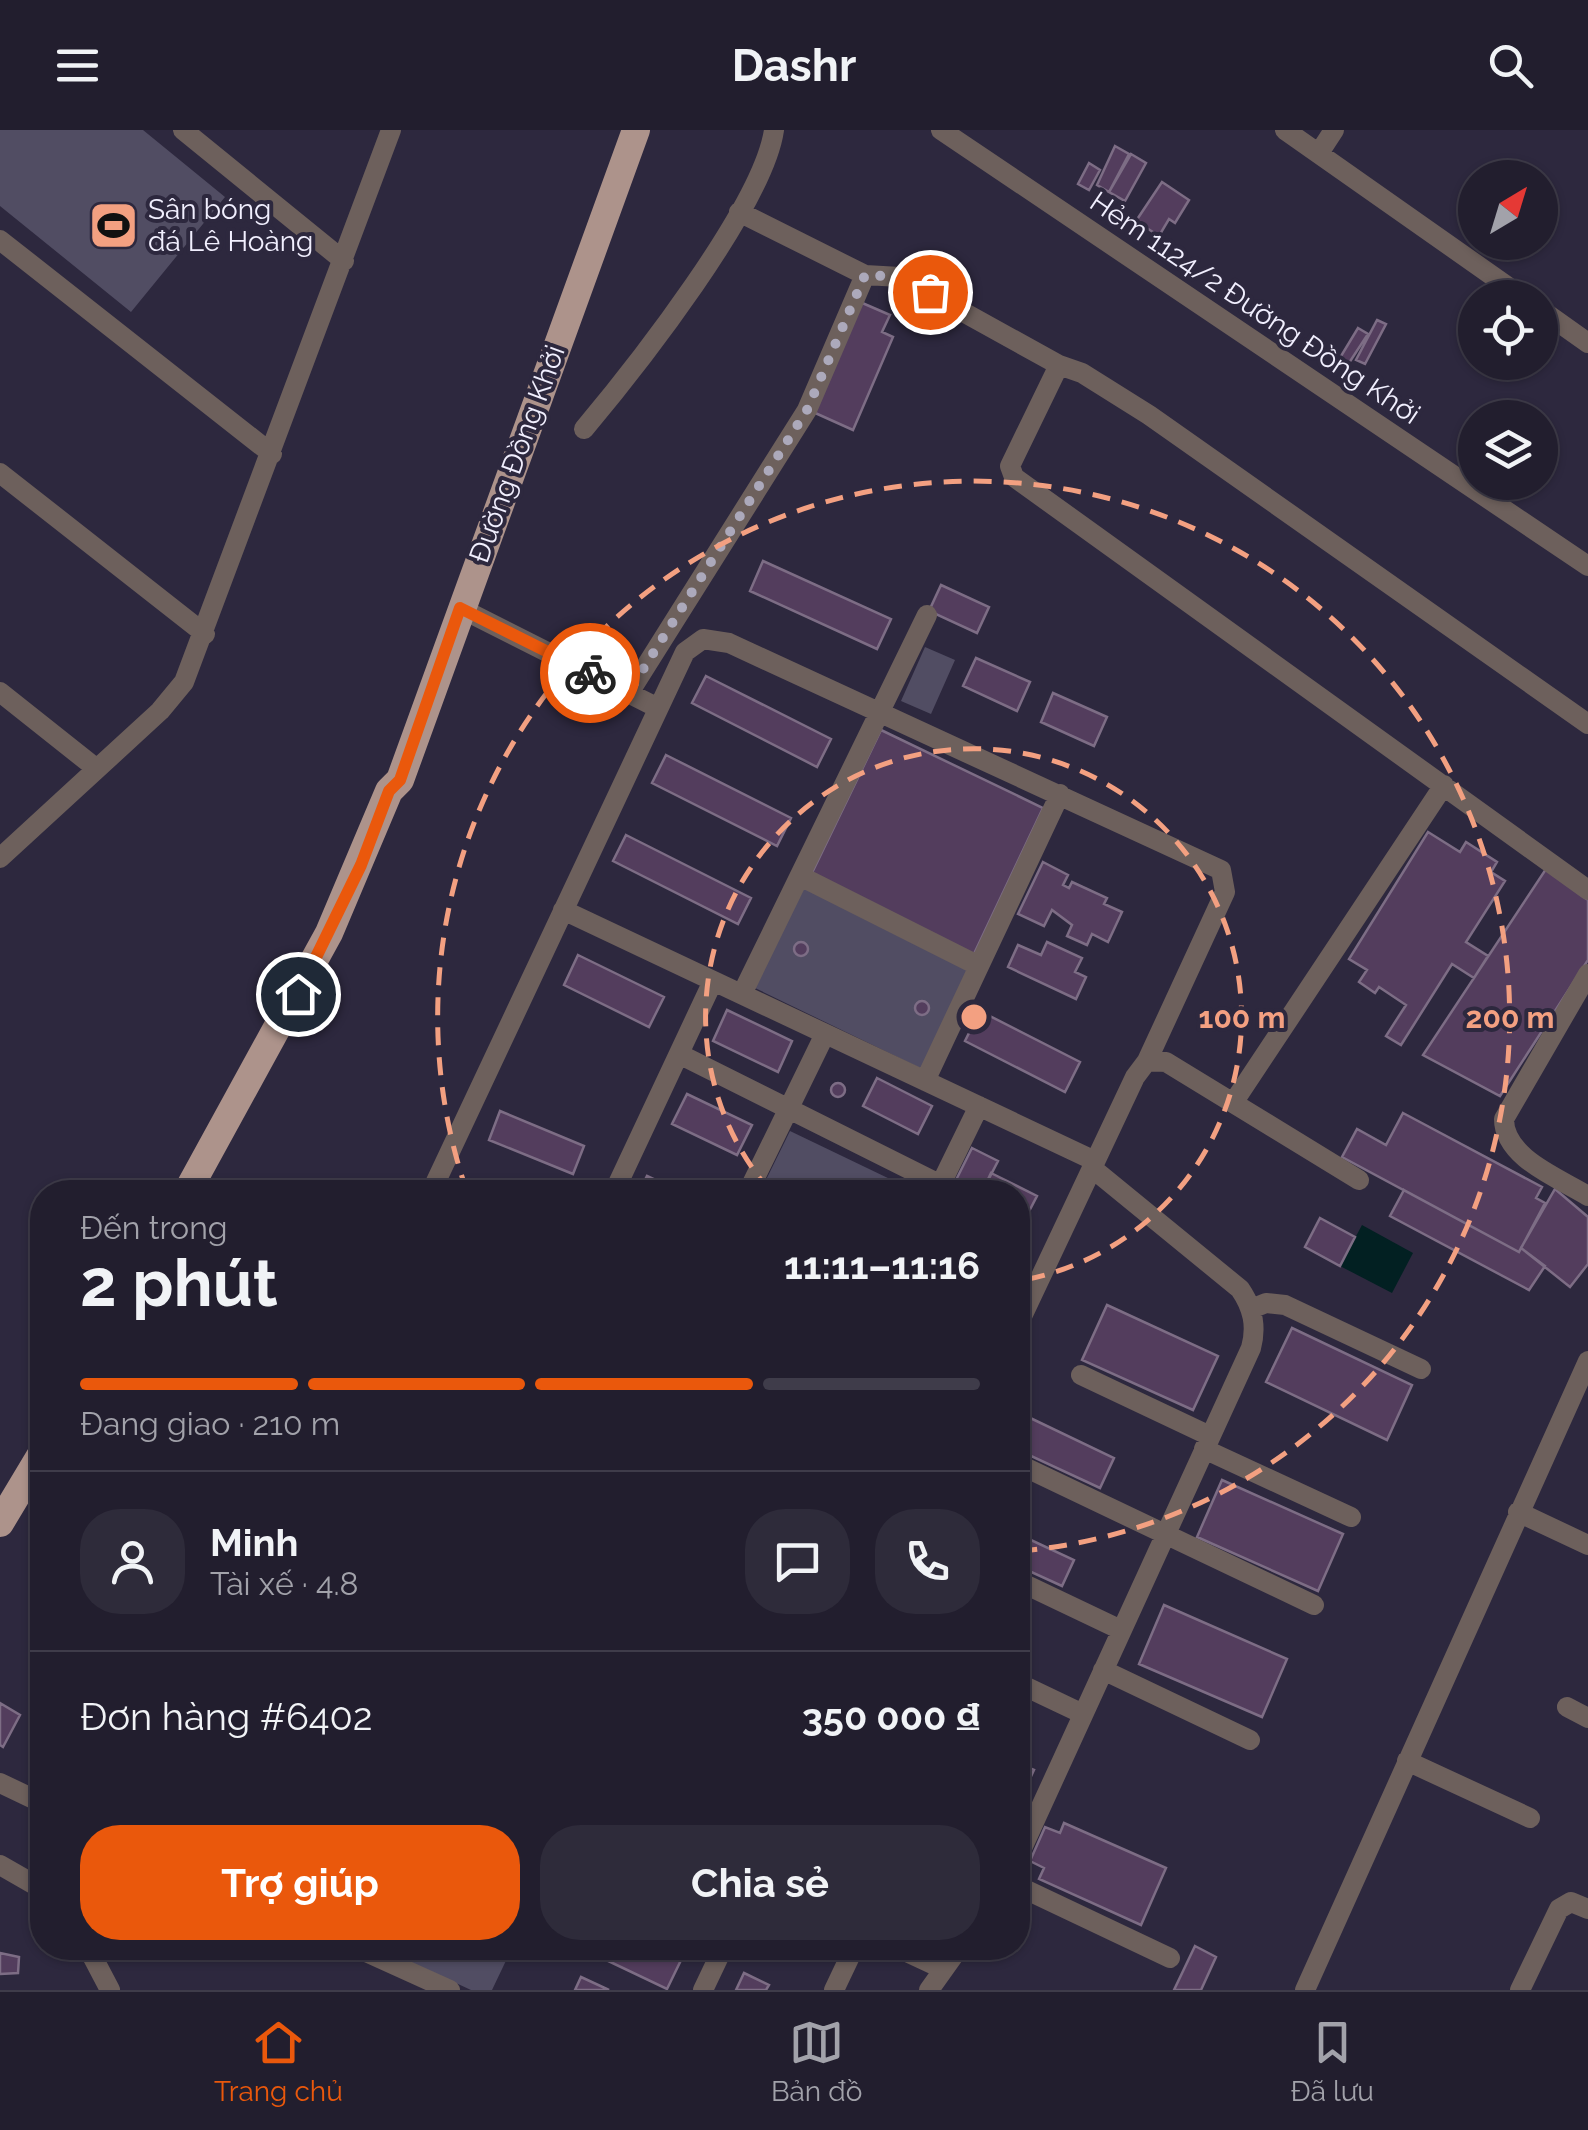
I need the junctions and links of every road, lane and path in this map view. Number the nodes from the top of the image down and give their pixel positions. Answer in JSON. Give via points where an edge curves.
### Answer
{"nodes":[{"id":1,"x":183,"y":130,"type":"edge"},
{"id":2,"x":391,"y":130,"type":"edge"},
{"id":3,"x":636,"y":130,"type":"edge"},
{"id":4,"x":940,"y":130,"type":"edge"},
{"id":5,"x":1285,"y":130,"type":"edge"},
{"id":6,"x":1334,"y":130,"type":"edge"},
{"id":7,"x":776,"y":131,"type":"edge"},
{"id":8,"x":1319,"y":153,"type":"junction"},
{"id":9,"x":739,"y":212,"type":"junction"},
{"id":10,"x":0,"y":240,"type":"edge"},
{"id":11,"x":344,"y":261,"type":"junction"},
{"id":12,"x":865,"y":275,"type":"junction"},
{"id":13,"x":1499,"y":280,"type":"edge"},
{"id":14,"x":1558,"y":322,"type":"edge"},
{"id":15,"x":1588,"y":343,"type":"edge"},
{"id":16,"x":1059,"y":365,"type":"junction"},
{"id":17,"x":584,"y":429,"type":"dead end"},
{"id":18,"x":272,"y":454,"type":"junction"},
{"id":19,"x":0,"y":472,"type":"edge"},
{"id":20,"x":1588,"y":566,"type":"edge"},
{"id":21,"x":460,"y":608,"type":"junction"},
{"id":22,"x":927,"y":615,"type":"dead end"},
{"id":23,"x":205,"y":634,"type":"junction"},
{"id":24,"x":0,"y":692,"type":"edge"},
{"id":25,"x":628,"y":693,"type":"junction"},
{"id":26,"x":658,"y":708,"type":"junction"},
{"id":27,"x":880,"y":712,"type":"junction"},
{"id":28,"x":1588,"y":724,"type":"edge"},
{"id":29,"x":98,"y":769,"type":"junction"},
{"id":30,"x":400,"y":780,"type":"junction"},
{"id":31,"x":1444,"y":785,"type":"junction"},
{"id":32,"x":1060,"y":794,"type":"junction"},
{"id":33,"x":0,"y":858,"type":"edge"},
{"id":34,"x":800,"y":876,"type":"junction"},
{"id":35,"x":1588,"y":890,"type":"edge"},
{"id":36,"x":563,"y":910,"type":"junction"},
{"id":37,"x":979,"y":966,"type":"junction"},
{"id":38,"x":1588,"y":974,"type":"edge"},
{"id":39,"x":713,"y":981,"type":"junction"},
{"id":40,"x":742,"y":994,"type":"junction"},
{"id":41,"x":825,"y":1034,"type":"junction"},
{"id":42,"x":679,"y":1054,"type":"junction"},
{"id":43,"x":1148,"y":1062,"type":"junction"},
{"id":44,"x":925,"y":1081,"type":"junction"},
{"id":45,"x":1233,"y":1103,"type":"junction"},
{"id":46,"x":979,"y":1106,"type":"junction"},
{"id":47,"x":789,"y":1109,"type":"junction"},
{"id":48,"x":1094,"y":1165,"type":"junction"},
{"id":49,"x":195,"y":1180,"type":"edge"},
{"id":50,"x":197,"y":1180,"type":"edge"},
{"id":51,"x":437,"y":1180,"type":"edge"},
{"id":52,"x":620,"y":1180,"type":"edge"},
{"id":53,"x":754,"y":1180,"type":"edge"},
{"id":54,"x":922,"y":1180,"type":"edge"},
{"id":55,"x":943,"y":1180,"type":"edge"},
{"id":56,"x":1360,"y":1180,"type":"dead end"},
{"id":57,"x":1588,"y":1196,"type":"edge"},
{"id":58,"x":1030,"y":1300,"type":"edge"},
{"id":59,"x":1251,"y":1308,"type":"junction"},
{"id":60,"x":1588,"y":1362,"type":"edge"},
{"id":61,"x":1421,"y":1369,"type":"dead end"},
{"id":62,"x":1081,"y":1375,"type":"dead end"},
{"id":63,"x":1207,"y":1443,"type":"junction"},
{"id":64,"x":1030,"y":1470,"type":"edge"},
{"id":65,"x":30,"y":1472,"type":"edge"},
{"id":66,"x":1518,"y":1512,"type":"junction"},
{"id":67,"x":1351,"y":1517,"type":"dead end"},
{"id":68,"x":0,"y":1523,"type":"edge"},
{"id":69,"x":1165,"y":1534,"type":"junction"},
{"id":70,"x":1588,"y":1545,"type":"edge"},
{"id":71,"x":1030,"y":1587,"type":"edge"},
{"id":72,"x":1314,"y":1605,"type":"dead end"},
{"id":73,"x":1122,"y":1630,"type":"junction"},
{"id":74,"x":1103,"y":1670,"type":"junction"},
{"id":75,"x":1030,"y":1689,"type":"edge"},
{"id":76,"x":1567,"y":1708,"type":"dead end"},
{"id":77,"x":1083,"y":1714,"type":"junction"},
{"id":78,"x":1588,"y":1718,"type":"edge"},
{"id":79,"x":1250,"y":1740,"type":"dead end"},
{"id":80,"x":1407,"y":1761,"type":"junction"},
{"id":81,"x":0,"y":1783,"type":"edge"},
{"id":82,"x":30,"y":1797,"type":"edge"},
{"id":83,"x":1030,"y":1811,"type":"edge"},
{"id":84,"x":1530,"y":1818,"type":"dead end"},
{"id":85,"x":0,"y":1864,"type":"edge"},
{"id":86,"x":30,"y":1882,"type":"edge"},
{"id":87,"x":1030,"y":1892,"type":"edge"},
{"id":88,"x":1588,"y":1908,"type":"edge"},
{"id":89,"x":1170,"y":1958,"type":"dead end"},
{"id":90,"x":94,"y":1960,"type":"edge"},
{"id":91,"x":384,"y":1960,"type":"edge"},
{"id":92,"x":717,"y":1960,"type":"edge"},
{"id":93,"x":848,"y":1960,"type":"edge"},
{"id":94,"x":924,"y":1960,"type":"edge"},
{"id":95,"x":950,"y":1960,"type":"edge"},
{"id":96,"x":943,"y":1969,"type":"junction"},
{"id":97,"x":446,"y":1989,"type":"edge"},
{"id":98,"x":110,"y":1990,"type":"edge"},
{"id":99,"x":703,"y":1990,"type":"edge"},
{"id":100,"x":834,"y":1990,"type":"edge"},
{"id":101,"x":929,"y":1990,"type":"edge"},
{"id":102,"x":1305,"y":1990,"type":"edge"},
{"id":103,"x":1520,"y":1990,"type":"edge"}],
"edges":[{"from":1,"to":11,"type":"street"},
{"from":2,"to":11,"type":"street"},
{"from":3,"to":21,"type":"main road","name":"Đường Đồng Khởi"},
{"from":4,"to":20,"type":"street","name":"Hẻm 1124/2 Đường Đồng Khởi"},
{"from":5,"to":8,"type":"street"},
{"from":6,"to":8,"type":"street"},
{"from":7,"to":9,"type":"street"},
{"from":8,"to":13,"type":"street"},
{"from":9,"to":12,"type":"street"},
{"from":9,"to":17,"type":"street"},
{"from":10,"to":18,"type":"street"},
{"from":11,"to":18,"type":"street"},
{"from":12,"to":16,"type":"street","via":[[900,277]]},
{"from":12,"to":25,"type":"street","via":[[807,410]]},
{"from":14,"to":15,"type":"street"},
{"from":16,"to":28,"type":"street","via":[[1149,415]]},
{"from":16,"to":31,"type":"street","via":[[1010,466],[1014,477]]},
{"from":18,"to":23,"type":"street"},
{"from":19,"to":23,"type":"street"},
{"from":21,"to":25,"type":"street"},
{"from":21,"to":30,"type":"main road","name":"Đường Đồng Khởi"},
{"from":22,"to":27,"type":"street"},
{"from":23,"to":29,"type":"street","via":[[177,692]]},
{"from":24,"to":29,"type":"street"},
{"from":25,"to":26,"type":"street"},
{"from":26,"to":27,"type":"street","via":[[684,652],[710,638]]},
{"from":26,"to":36,"type":"street"},
{"from":27,"to":32,"type":"street"},
{"from":27,"to":34,"type":"street"},
{"from":29,"to":33,"type":"street"},
{"from":30,"to":49,"type":"main road","name":"Đường Đồng Khởi","via":[[389,791],[329,933]]},
{"from":30,"to":50,"type":"main road","name":"Đường Đồng Khởi","via":[[402,801],[355,918],[275,1075]]},
{"from":31,"to":35,"type":"street"},
{"from":31,"to":45,"type":"street"},
{"from":32,"to":37,"type":"street"},
{"from":32,"to":43,"type":"street","via":[[1217,866],[1227,880]]},
{"from":34,"to":37,"type":"street"},
{"from":34,"to":40,"type":"street"},
{"from":36,"to":39,"type":"street"},
{"from":36,"to":51,"type":"street"},
{"from":37,"to":44,"type":"street"},
{"from":38,"to":57,"type":"street","via":[[1504,1119],[1514,1149]]},
{"from":39,"to":40,"type":"street"},
{"from":39,"to":42,"type":"street"},
{"from":40,"to":41,"type":"street"},
{"from":41,"to":44,"type":"street"},
{"from":41,"to":47,"type":"street"},
{"from":42,"to":47,"type":"street"},
{"from":42,"to":52,"type":"street"},
{"from":43,"to":45,"type":"street","via":[[1166,1062]]},
{"from":43,"to":48,"type":"street"},
{"from":44,"to":46,"type":"street"},
{"from":45,"to":56,"type":"street"},
{"from":46,"to":48,"type":"street"},
{"from":46,"to":55,"type":"street"},
{"from":47,"to":53,"type":"street"},
{"from":47,"to":54,"type":"street"},
{"from":48,"to":58,"type":"street"},
{"from":48,"to":59,"type":"street","via":[[1231,1280]]},
{"from":59,"to":61,"type":"street","via":[[1285,1305]]},
{"from":59,"to":63,"type":"street","via":[[1251,1348]]},
{"from":60,"to":66,"type":"street"},
{"from":62,"to":63,"type":"street"},
{"from":63,"to":67,"type":"street"},
{"from":63,"to":69,"type":"street"},
{"from":64,"to":69,"type":"street"},
{"from":65,"to":68,"type":"main road"},
{"from":66,"to":70,"type":"street"},
{"from":66,"to":80,"type":"street"},
{"from":69,"to":72,"type":"street"},
{"from":69,"to":73,"type":"street"},
{"from":71,"to":73,"type":"street"},
{"from":73,"to":74,"type":"street"},
{"from":74,"to":77,"type":"street"},
{"from":74,"to":79,"type":"street"},
{"from":75,"to":77,"type":"street"},
{"from":76,"to":78,"type":"street"},
{"from":77,"to":83,"type":"street"},
{"from":80,"to":84,"type":"street"},
{"from":80,"to":102,"type":"street"},
{"from":81,"to":82,"type":"street"},
{"from":85,"to":86,"type":"street"},
{"from":87,"to":89,"type":"street"},
{"from":88,"to":103,"type":"street","via":[[1571,1902],[1559,1909]]},
{"from":90,"to":98,"type":"street"},
{"from":91,"to":97,"type":"street"},
{"from":92,"to":99,"type":"street"},
{"from":93,"to":100,"type":"street"},
{"from":94,"to":96,"type":"street"},
{"from":95,"to":96,"type":"street"},
{"from":96,"to":101,"type":"street"}]}
